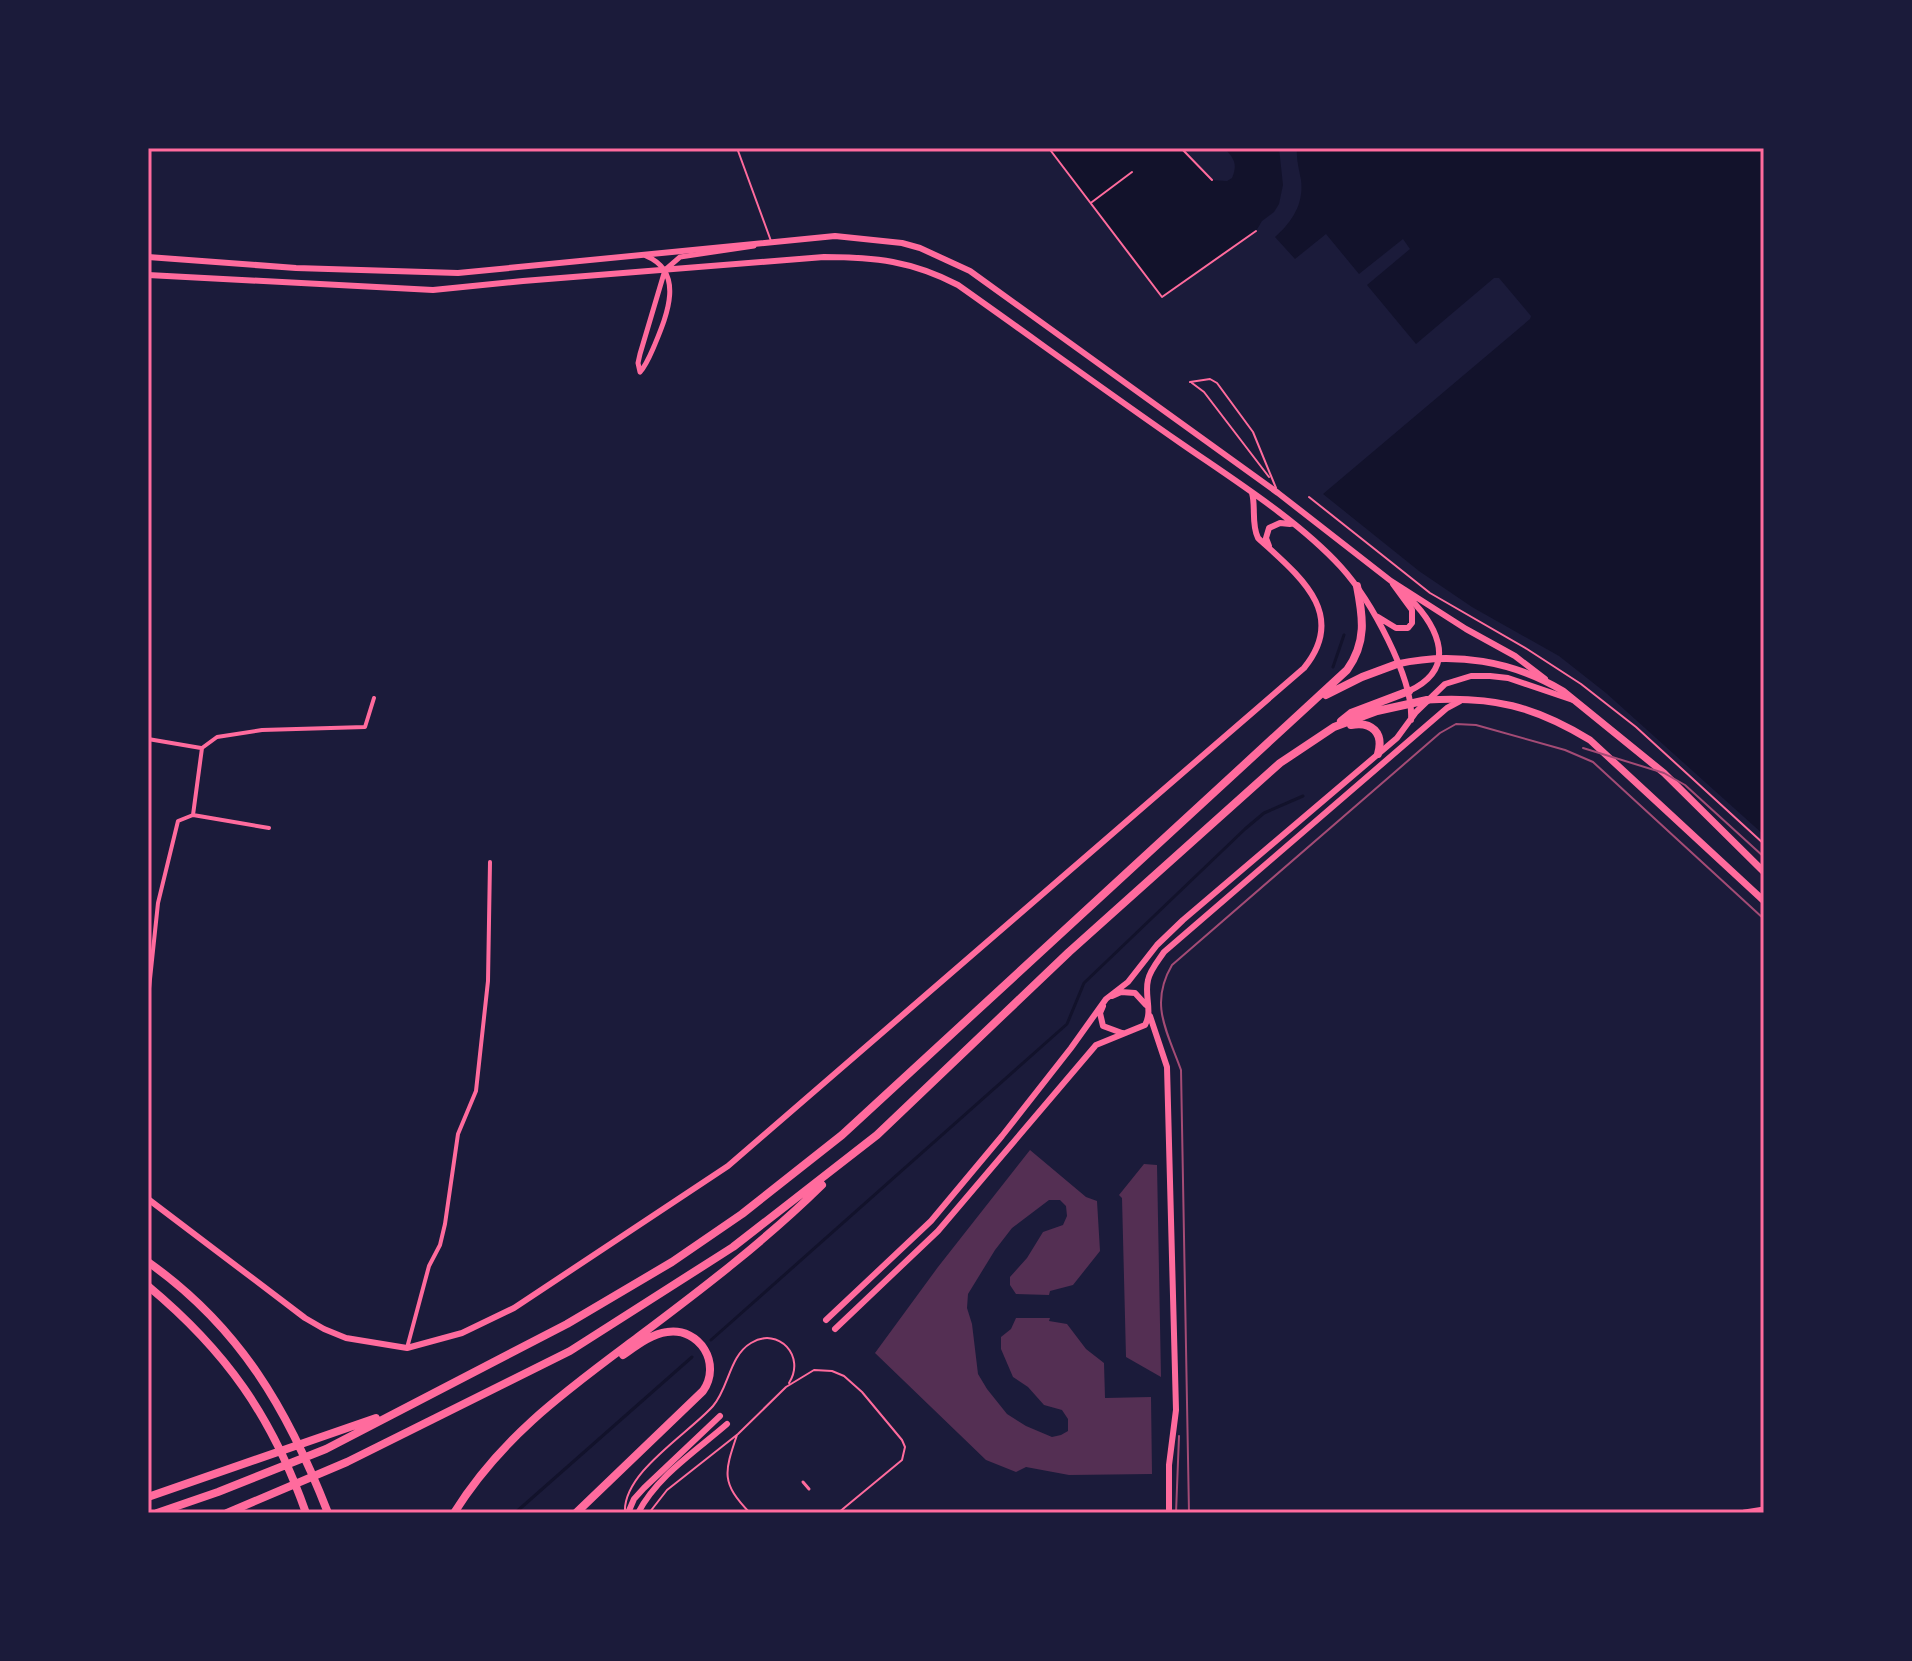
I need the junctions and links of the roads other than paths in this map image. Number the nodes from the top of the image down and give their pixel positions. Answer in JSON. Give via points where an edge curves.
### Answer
{"nodes":[{"id":1,"x":737,"y":148,"type":"edge"},
{"id":2,"x":768,"y":243,"type":"junction"},
{"id":3,"x":641,"y":254,"type":"junction"},
{"id":4,"x":148,"y":257,"type":"edge"},
{"id":5,"x":521,"y":265,"type":"junction"},
{"id":6,"x":665,"y":270,"type":"junction"},
{"id":7,"x":148,"y":275,"type":"edge"},
{"id":8,"x":523,"y":281,"type":"junction"},
{"id":9,"x":1272,"y":481,"type":"junction"},
{"id":10,"x":1252,"y":493,"type":"junction"},
{"id":11,"x":1278,"y":493,"type":"junction"},
{"id":12,"x":1291,"y":524,"type":"junction"},
{"id":13,"x":1270,"y":549,"type":"junction"},
{"id":14,"x":1391,"y":581,"type":"junction"},
{"id":15,"x":1357,"y":586,"type":"junction"},
{"id":16,"x":1375,"y":615,"type":"junction"},
{"id":17,"x":1439,"y":659,"type":"junction"},
{"id":18,"x":1397,"y":664,"type":"junction"},
{"id":19,"x":1546,"y":680,"type":"junction"},
{"id":20,"x":1409,"y":691,"type":"junction"},
{"id":21,"x":374,"y":698,"type":"dead end"},
{"id":22,"x":1464,"y":699,"type":"junction"},
{"id":23,"x":1427,"y":700,"type":"junction"},
{"id":24,"x":1315,"y":701,"type":"junction"},
{"id":25,"x":1579,"y":702,"type":"junction"},
{"id":26,"x":1412,"y":703,"type":"junction"},
{"id":27,"x":1411,"y":720,"type":"junction"},
{"id":28,"x":1334,"y":727,"type":"junction"},
{"id":29,"x":148,"y":739,"type":"edge"},
{"id":30,"x":202,"y":748,"type":"junction"},
{"id":31,"x":1378,"y":754,"type":"junction"},
{"id":32,"x":193,"y":815,"type":"junction"},
{"id":33,"x":269,"y":828,"type":"dead end"},
{"id":34,"x":490,"y":862,"type":"dead end"},
{"id":35,"x":1764,"y":872,"type":"edge"},
{"id":36,"x":1764,"y":901,"type":"edge"},
{"id":37,"x":148,"y":998,"type":"edge"},
{"id":38,"x":1106,"y":999,"type":"junction"},
{"id":39,"x":1149,"y":1013,"type":"junction"},
{"id":40,"x":1122,"y":1033,"type":"junction"},
{"id":41,"x":845,"y":1162,"type":"junction"},
{"id":42,"x":148,"y":1199,"type":"edge"},
{"id":43,"x":148,"y":1262,"type":"edge"},
{"id":44,"x":148,"y":1286,"type":"edge"},
{"id":45,"x":826,"y":1320,"type":"dead end"},
{"id":46,"x":835,"y":1329,"type":"dead end"},
{"id":47,"x":407,"y":1348,"type":"junction"},
{"id":48,"x":786,"y":1387,"type":"junction"},
{"id":49,"x":406,"y":1407,"type":"junction"},
{"id":50,"x":542,"y":1409,"type":"junction"},
{"id":51,"x":720,"y":1416,"type":"dead end"},
{"id":52,"x":727,"y":1424,"type":"dead end"},
{"id":53,"x":738,"y":1434,"type":"junction"},
{"id":54,"x":803,"y":1482,"type":"dead end"},
{"id":55,"x":809,"y":1489,"type":"dead end"},
{"id":56,"x":148,"y":1497,"type":"edge"},
{"id":57,"x":1764,"y":1510,"type":"edge"},
{"id":58,"x":157,"y":1513,"type":"edge"},
{"id":59,"x":227,"y":1513,"type":"edge"},
{"id":60,"x":306,"y":1513,"type":"edge"},
{"id":61,"x":328,"y":1513,"type":"edge"},
{"id":62,"x":454,"y":1513,"type":"edge"},
{"id":63,"x":576,"y":1513,"type":"edge"},
{"id":64,"x":626,"y":1513,"type":"edge"},
{"id":65,"x":638,"y":1513,"type":"edge"},
{"id":66,"x":649,"y":1513,"type":"edge"},
{"id":67,"x":750,"y":1513,"type":"edge"},
{"id":68,"x":838,"y":1513,"type":"edge"},
{"id":69,"x":1169,"y":1513,"type":"edge"},
{"id":70,"x":1745,"y":1513,"type":"edge"}],
"edges":[{"from":1,"to":2,"type":"lane"},
{"from":2,"to":3,"type":"main road"},
{"from":2,"to":6,"type":"street","via":[[680,257]]},
{"from":2,"to":11,"type":"main road","via":[[835,236],[877,239],[920,248],[970,271]]},
{"from":3,"to":5,"type":"main road"},
{"from":3,"to":6,"type":"street"},
{"from":4,"to":5,"type":"main road","via":[[458,273]]},
{"from":5,"to":8,"type":"main road"},
{"from":6,"to":6,"type":"street","via":[[640,354],[640,372],[670,304]]},
{"from":6,"to":8,"type":"main road"},
{"from":6,"to":10,"type":"main road","via":[[824,257],[866,257],[916,266],[958,285]]},
{"from":7,"to":8,"type":"main road","via":[[433,290]]},
{"from":9,"to":9,"type":"lane","via":[[1257,438],[1217,383],[1190,382],[1204,392]]},
{"from":9,"to":11,"type":"lane"},
{"from":10,"to":12,"type":"main road"},
{"from":10,"to":13,"type":"main road","via":[[1255,532]]},
{"from":11,"to":14,"type":"main road"},
{"from":12,"to":13,"type":"main road","via":[[1269,528]]},
{"from":12,"to":15,"type":"main road"},
{"from":13,"to":47,"type":"main road","via":[[1322,615],[1320,643],[1304,668],[728,1166],[514,1308],[462,1333]]},
{"from":14,"to":16,"type":"main road","via":[[1412,610],[1412,623],[1400,629]]},
{"from":14,"to":17,"type":"main road","via":[[1428,617]]},
{"from":14,"to":19,"type":"main road"},
{"from":15,"to":16,"type":"main road"},
{"from":15,"to":24,"type":"highway","via":[[1363,618],[1360,648],[1347,670]]},
{"from":16,"to":18,"type":"main road"},
{"from":17,"to":18,"type":"main road"},
{"from":17,"to":19,"type":"main road","via":[[1492,662]]},
{"from":17,"to":20,"type":"main road","via":[[1425,682]]},
{"from":18,"to":20,"type":"main road"},
{"from":18,"to":24,"type":"highway"},
{"from":19,"to":25,"type":"main road"},
{"from":20,"to":23,"type":"main road"},
{"from":20,"to":26,"type":"main road"},
{"from":20,"to":28,"type":"highway","via":[[1351,713]]},
{"from":21,"to":30,"type":"street","via":[[365,727],[262,730],[217,737]]},
{"from":22,"to":23,"type":"main road"},
{"from":22,"to":36,"type":"main road","via":[[1538,712],[1590,740]]},
{"from":22,"to":39,"type":"main road","via":[[1447,708],[1164,952],[1147,983]]},
{"from":23,"to":25,"type":"main road","via":[[1445,684],[1490,676]]},
{"from":23,"to":26,"type":"highway"},
{"from":23,"to":27,"type":"main road"},
{"from":24,"to":49,"type":"highway","via":[[842,1135],[742,1214],[567,1324]]},
{"from":25,"to":35,"type":"main road","via":[[1664,773]]},
{"from":26,"to":27,"type":"main road"},
{"from":26,"to":28,"type":"highway"},
{"from":27,"to":31,"type":"main road"},
{"from":28,"to":31,"type":"highway","via":[[1373,727],[1380,741]]},
{"from":28,"to":41,"type":"highway","via":[[1280,763]]},
{"from":29,"to":30,"type":"street"},
{"from":30,"to":32,"type":"street"},
{"from":31,"to":38,"type":"main road","via":[[1183,920]]},
{"from":32,"to":33,"type":"street"},
{"from":32,"to":37,"type":"street","via":[[178,821],[174,835],[158,903]]},
{"from":34,"to":47,"type":"street","via":[[488,981],[476,1091],[458,1134],[440,1245],[429,1266]]},
{"from":38,"to":39,"type":"main road","via":[[1135,993]]},
{"from":38,"to":40,"type":"main road","via":[[1101,1021]]},
{"from":38,"to":45,"type":"main road","via":[[931,1221]]},
{"from":39,"to":40,"type":"main road","via":[[1139,1030]]},
{"from":39,"to":69,"type":"main road","via":[[1167,1067],[1176,1410]]},
{"from":40,"to":46,"type":"main road","via":[[1096,1045],[938,1231]]},
{"from":41,"to":50,"type":"highway","via":[[733,1265]]},
{"from":41,"to":59,"type":"highway","via":[[733,1247],[570,1351],[347,1462]]},
{"from":42,"to":47,"type":"main road","via":[[305,1318],[346,1338]]},
{"from":43,"to":61,"type":"highway","via":[[199,1302],[250,1360],[285,1416]]},
{"from":44,"to":60,"type":"highway","via":[[185,1317],[246,1389]]},
{"from":48,"to":53,"type":"lane"},
{"from":48,"to":64,"type":"lane","via":[[795,1363],[788,1347],[764,1337],[748,1344],[715,1404],[634,1482],[627,1492]]},
{"from":48,"to":68,"type":"lane","via":[[814,1370],[844,1376],[905,1447],[902,1460]]},
{"from":49,"to":56,"type":"highway"},
{"from":49,"to":58,"type":"highway","via":[[326,1449]]},
{"from":50,"to":62,"type":"highway","via":[[497,1455]]},
{"from":50,"to":63,"type":"highway","via":[[665,1332],[694,1337],[709,1359],[703,1391]]},
{"from":51,"to":64,"type":"main road","via":[[644,1488]]},
{"from":52,"to":65,"type":"main road","via":[[658,1484]]},
{"from":53,"to":66,"type":"lane","via":[[667,1490]]},
{"from":53,"to":67,"type":"lane","via":[[727,1478]]},
{"from":54,"to":55,"type":"street"},
{"from":57,"to":70,"type":"main road"}]}
